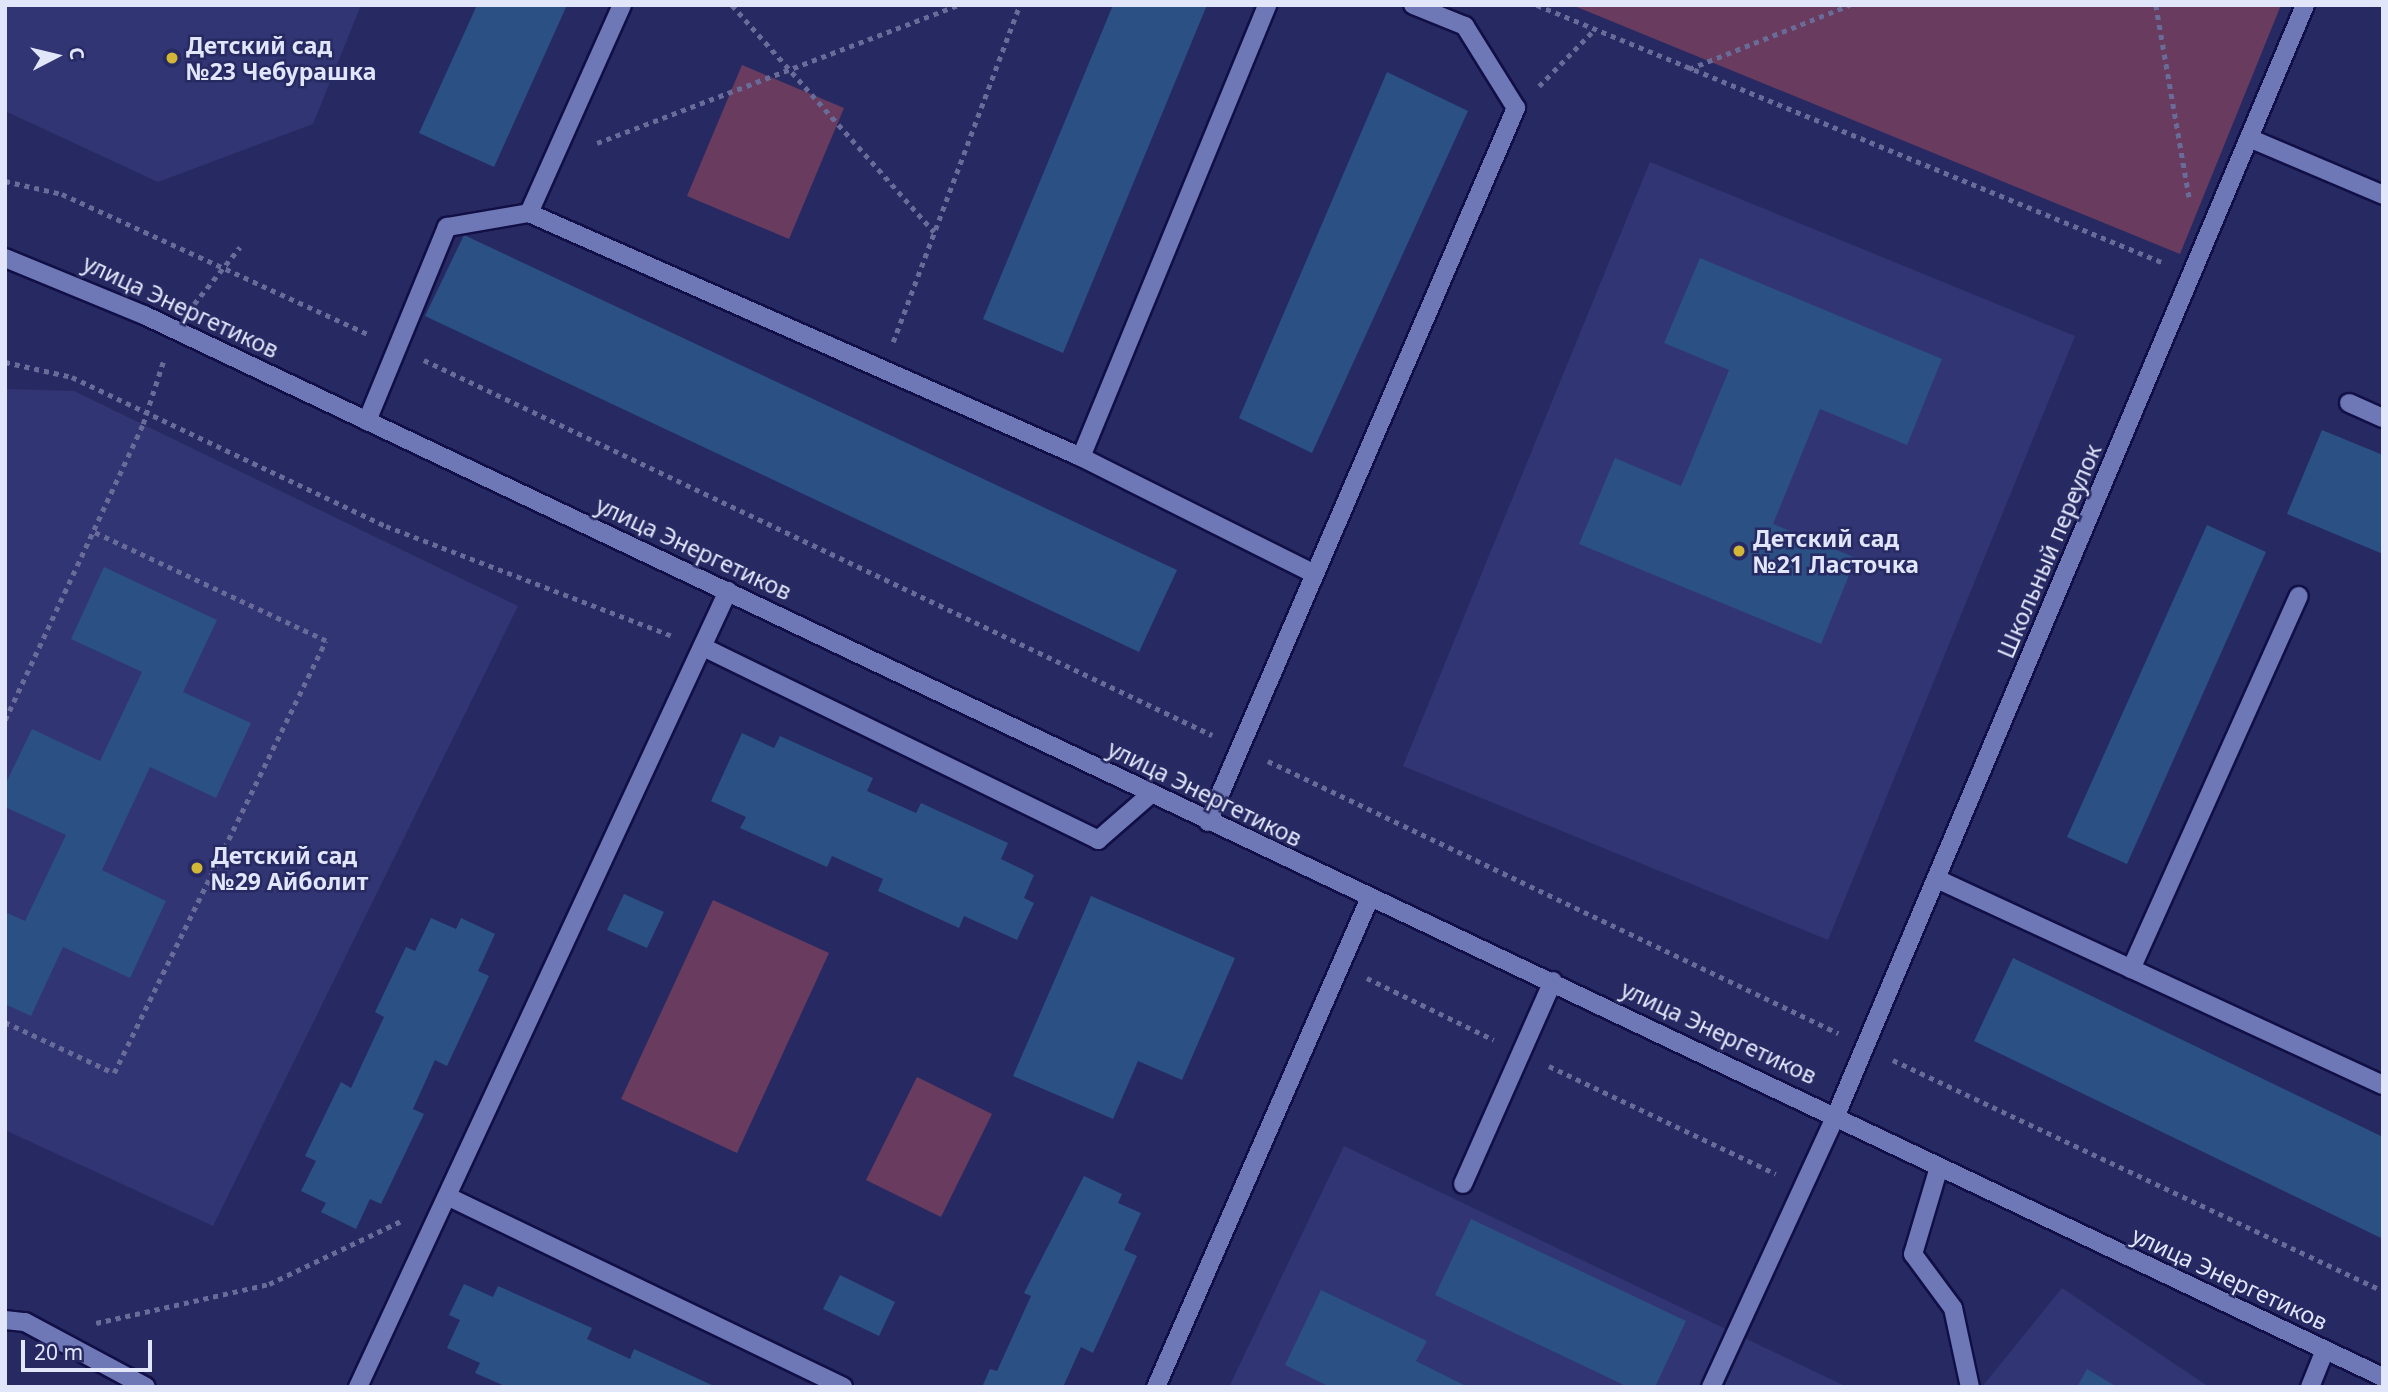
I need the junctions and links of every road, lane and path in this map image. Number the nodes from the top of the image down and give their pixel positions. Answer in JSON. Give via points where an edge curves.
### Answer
{"nodes":[{"id":1,"x":622,"y":5,"type":"edge"},
{"id":2,"x":732,"y":5,"type":"edge"},
{"id":3,"x":958,"y":5,"type":"edge"},
{"id":4,"x":1020,"y":5,"type":"edge"},
{"id":5,"x":1267,"y":5,"type":"edge"},
{"id":6,"x":1413,"y":5,"type":"edge"},
{"id":7,"x":1537,"y":5,"type":"edge"},
{"id":8,"x":1850,"y":5,"type":"edge"},
{"id":9,"x":2156,"y":5,"type":"edge"},
{"id":10,"x":2305,"y":5,"type":"edge"},
{"id":11,"x":1595,"y":30,"type":"junction"},
{"id":12,"x":789,"y":69,"type":"junction"},
{"id":13,"x":1688,"y":69,"type":"junction"},
{"id":14,"x":1516,"y":108,"type":"junction"},
{"id":15,"x":2249,"y":138,"type":"junction"},
{"id":16,"x":553,"y":159,"type":"junction"},
{"id":17,"x":5,"y":181,"type":"edge"},
{"id":18,"x":2383,"y":195,"type":"edge"},
{"id":19,"x":2190,"y":204,"type":"dead end"},
{"id":20,"x":529,"y":213,"type":"junction"},
{"id":21,"x":934,"y":232,"type":"junction"},
{"id":22,"x":240,"y":247,"type":"dead end"},
{"id":23,"x":5,"y":258,"type":"edge"},
{"id":24,"x":226,"y":266,"type":"junction"},
{"id":25,"x":2192,"y":274,"type":"junction"},
{"id":26,"x":173,"y":329,"type":"junction"},
{"id":27,"x":398,"y":348,"type":"junction"},
{"id":28,"x":5,"y":362,"type":"edge"},
{"id":29,"x":883,"y":369,"type":"junction"},
{"id":30,"x":2349,"y":403,"type":"dead end"},
{"id":31,"x":147,"y":411,"type":"junction"},
{"id":32,"x":2383,"y":418,"type":"edge"},
{"id":33,"x":367,"y":421,"type":"junction"},
{"id":34,"x":1082,"y":457,"type":"junction"},
{"id":35,"x":93,"y":532,"type":"junction"},
{"id":36,"x":1311,"y":572,"type":"junction"},
{"id":37,"x":728,"y":591,"type":"junction"},
{"id":38,"x":2299,"y":596,"type":"dead end"},
{"id":39,"x":703,"y":647,"type":"junction"},
{"id":40,"x":5,"y":720,"type":"edge"},
{"id":41,"x":1239,"y":747,"type":"junction"},
{"id":42,"x":1151,"y":794,"type":"junction"},
{"id":43,"x":1208,"y":822,"type":"junction"},
{"id":44,"x":1937,"y":879,"type":"junction"},
{"id":45,"x":1370,"y":900,"type":"junction"},
{"id":46,"x":1341,"y":966,"type":"junction"},
{"id":47,"x":2131,"y":969,"type":"junction"},
{"id":48,"x":1553,"y":981,"type":"junction"},
{"id":49,"x":5,"y":1023,"type":"edge"},
{"id":50,"x":1866,"y":1047,"type":"junction"},
{"id":51,"x":1521,"y":1053,"type":"junction"},
{"id":52,"x":2383,"y":1085,"type":"edge"},
{"id":53,"x":1836,"y":1115,"type":"junction"},
{"id":54,"x":1939,"y":1167,"type":"junction"},
{"id":55,"x":1463,"y":1184,"type":"dead end"},
{"id":56,"x":1802,"y":1186,"type":"junction"},
{"id":57,"x":451,"y":1198,"type":"junction"},
{"id":58,"x":2383,"y":1291,"type":"edge"},
{"id":59,"x":5,"y":1320,"type":"edge"},
{"id":60,"x":47,"y":1334,"type":"junction"},
{"id":61,"x":2325,"y":1350,"type":"junction"},
{"id":62,"x":2383,"y":1377,"type":"edge"},
{"id":63,"x":146,"y":1387,"type":"edge"},
{"id":64,"x":358,"y":1387,"type":"edge"},
{"id":65,"x":843,"y":1387,"type":"edge"},
{"id":66,"x":1156,"y":1387,"type":"edge"},
{"id":67,"x":1711,"y":1387,"type":"edge"},
{"id":68,"x":1970,"y":1387,"type":"edge"},
{"id":69,"x":2310,"y":1387,"type":"edge"}],
"edges":[{"from":1,"to":16,"type":"street"},
{"from":2,"to":12,"type":"path"},
{"from":3,"to":12,"type":"path"},
{"from":4,"to":21,"type":"path"},
{"from":5,"to":34,"type":"street"},
{"from":6,"to":14,"type":"street","via":[[1465,26]]},
{"from":7,"to":11,"type":"path"},
{"from":8,"to":13,"type":"path"},
{"from":9,"to":19,"type":"path"},
{"from":10,"to":15,"type":"street","name":"Школьный переулок"},
{"from":11,"to":13,"type":"path"},
{"from":11,"to":14,"type":"path"},
{"from":12,"to":16,"type":"path"},
{"from":12,"to":21,"type":"path"},
{"from":13,"to":25,"type":"path"},
{"from":14,"to":36,"type":"street"},
{"from":15,"to":18,"type":"street"},
{"from":15,"to":25,"type":"street","name":"Школьный переулок"},
{"from":16,"to":20,"type":"street"},
{"from":17,"to":24,"type":"path","via":[[62,194]]},
{"from":20,"to":27,"type":"street","via":[[447,227]]},
{"from":20,"to":29,"type":"street"},
{"from":21,"to":29,"type":"path"},
{"from":22,"to":24,"type":"path"},
{"from":23,"to":26,"type":"street","name":"улица Энергетиков"},
{"from":24,"to":26,"type":"path"},
{"from":24,"to":27,"type":"path"},
{"from":25,"to":44,"type":"street","name":"Школьный переулок"},
{"from":26,"to":31,"type":"path"},
{"from":26,"to":33,"type":"street","name":"улица Энергетиков"},
{"from":27,"to":33,"type":"street"},
{"from":27,"to":41,"type":"path"},
{"from":28,"to":31,"type":"path","via":[[72,377]]},
{"from":29,"to":34,"type":"street"},
{"from":30,"to":32,"type":"street"},
{"from":31,"to":35,"type":"path"},
{"from":31,"to":39,"type":"path","via":[[386,526]]},
{"from":33,"to":37,"type":"street","name":"улица Энергетиков"},
{"from":34,"to":36,"type":"street"},
{"from":35,"to":40,"type":"path"},
{"from":35,"to":49,"type":"path","via":[[326,641],[114,1073]]},
{"from":36,"to":41,"type":"street"},
{"from":37,"to":39,"type":"street"},
{"from":37,"to":42,"type":"street","name":"улица Энергетиков"},
{"from":38,"to":47,"type":"street"},
{"from":39,"to":42,"type":"street","via":[[1098,839]]},
{"from":39,"to":57,"type":"street"},
{"from":41,"to":43,"type":"street"},
{"from":41,"to":50,"type":"path"},
{"from":42,"to":43,"type":"street","name":"улица Энергетиков"},
{"from":43,"to":45,"type":"street","name":"улица Энергетиков"},
{"from":44,"to":47,"type":"street"},
{"from":44,"to":50,"type":"street","name":"Школьный переулок"},
{"from":45,"to":46,"type":"street"},
{"from":45,"to":48,"type":"street","name":"улица Энергетиков"},
{"from":46,"to":51,"type":"path"},
{"from":46,"to":66,"type":"street"},
{"from":47,"to":52,"type":"street"},
{"from":48,"to":51,"type":"street"},
{"from":48,"to":53,"type":"street","name":"улица Энергетиков"},
{"from":50,"to":53,"type":"street","name":"Школьный переулок"},
{"from":50,"to":58,"type":"path"},
{"from":51,"to":55,"type":"street"},
{"from":51,"to":56,"type":"path"},
{"from":53,"to":54,"type":"street","name":"улица Энергетиков"},
{"from":53,"to":56,"type":"street","name":"Школьный переулок"},
{"from":54,"to":61,"type":"street","name":"улица Энергетиков"},
{"from":54,"to":68,"type":"street","via":[[1913,1254],[1953,1308]]},
{"from":56,"to":67,"type":"street","name":"Школьный переулок"},
{"from":57,"to":60,"type":"path","via":[[269,1284]]},
{"from":57,"to":64,"type":"street"},
{"from":57,"to":65,"type":"street"},
{"from":59,"to":60,"type":"street"},
{"from":60,"to":63,"type":"street"},
{"from":61,"to":62,"type":"street","name":"улица Энергетиков"},
{"from":61,"to":69,"type":"street"}]}
